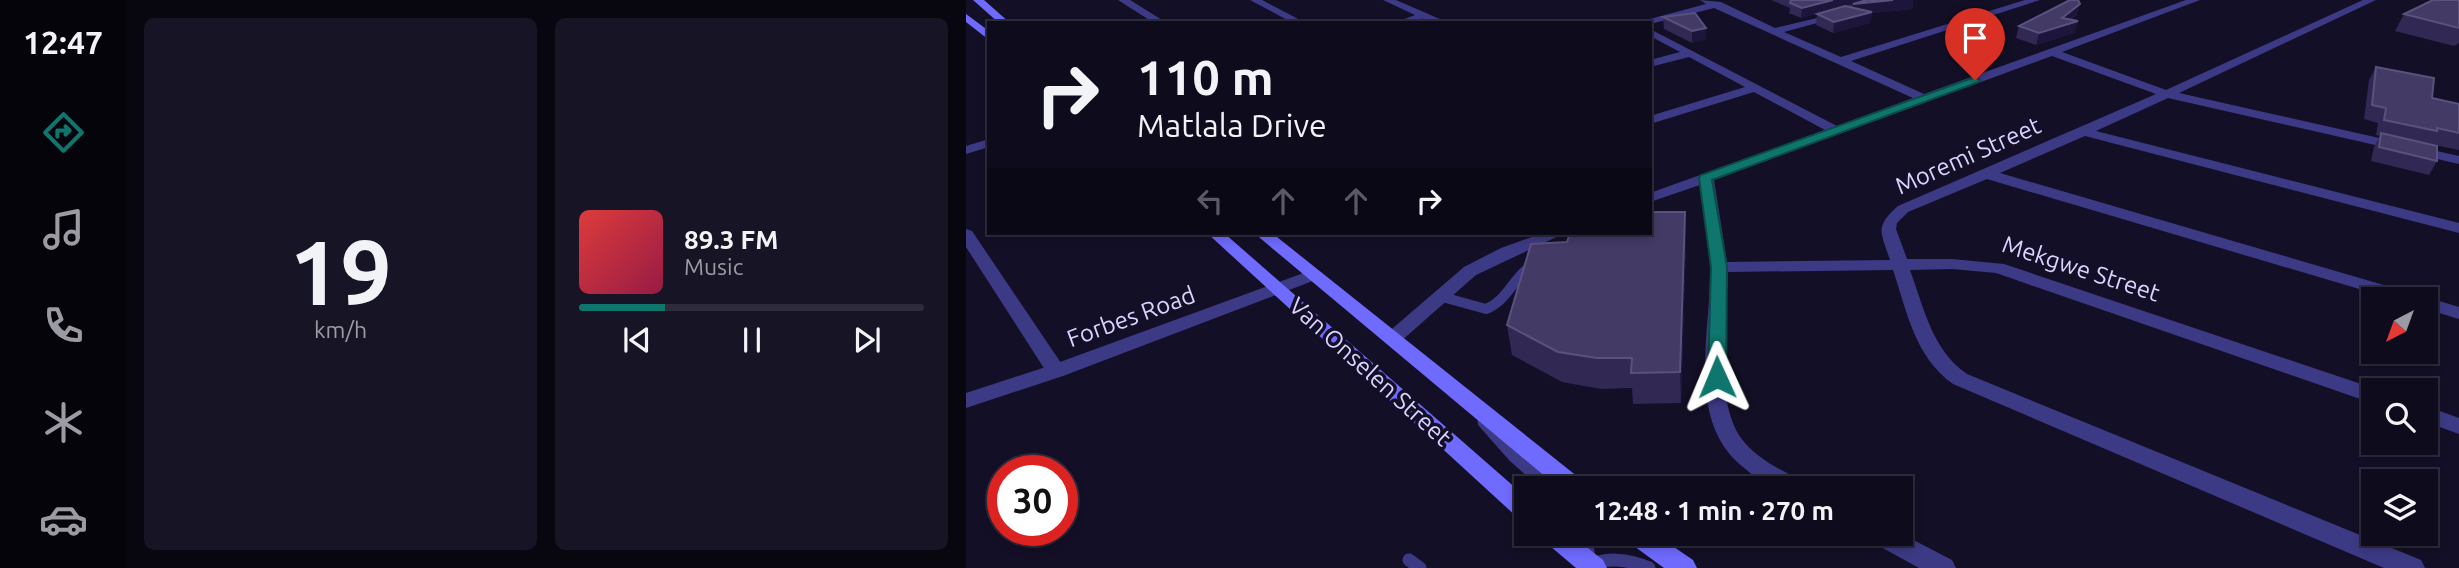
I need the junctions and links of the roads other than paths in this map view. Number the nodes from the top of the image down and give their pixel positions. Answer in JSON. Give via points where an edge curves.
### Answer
{"nodes":[{"id":1,"x":978,"y":0,"type":"edge"},
{"id":2,"x":1123,"y":0,"type":"edge"},
{"id":3,"x":1255,"y":0,"type":"edge"},
{"id":4,"x":1388,"y":0,"type":"edge"},
{"id":5,"x":1735,"y":0,"type":"edge"},
{"id":6,"x":2035,"y":0,"type":"edge"},
{"id":7,"x":2195,"y":0,"type":"edge"},
{"id":8,"x":2371,"y":0,"type":"edge"},
{"id":9,"x":1710,"y":2,"type":"edge"},
{"id":10,"x":1851,"y":10,"type":"edge"},
{"id":11,"x":1425,"y":15,"type":"junction"},
{"id":12,"x":967,"y":20,"type":"edge"},
{"id":13,"x":1003,"y":21,"type":"edge"},
{"id":14,"x":1159,"y":21,"type":"edge"},
{"id":15,"x":1297,"y":21,"type":"edge"},
{"id":16,"x":1406,"y":21,"type":"edge"},
{"id":17,"x":1439,"y":21,"type":"edge"},
{"id":18,"x":1647,"y":21,"type":"edge"},
{"id":19,"x":1774,"y":32,"type":"junction"},
{"id":20,"x":1652,"y":33,"type":"edge"},
{"id":21,"x":987,"y":35,"type":"edge"},
{"id":22,"x":2049,"y":51,"type":"junction"},
{"id":23,"x":1691,"y":53,"type":"junction"},
{"id":24,"x":1840,"y":61,"type":"junction"},
{"id":25,"x":1652,"y":63,"type":"edge"},
{"id":26,"x":1755,"y":88,"type":"junction"},
{"id":27,"x":2163,"y":93,"type":"junction"},
{"id":28,"x":1925,"y":99,"type":"junction"},
{"id":29,"x":1652,"y":119,"type":"edge"},
{"id":30,"x":1837,"y":131,"type":"junction"},
{"id":31,"x":2084,"y":132,"type":"junction"},
{"id":32,"x":987,"y":144,"type":"edge"},
{"id":33,"x":966,"y":149,"type":"edge"},
{"id":34,"x":2459,"y":160,"type":"edge"},
{"id":35,"x":1987,"y":173,"type":"junction"},
{"id":36,"x":1706,"y":178,"type":"junction"},
{"id":37,"x":1652,"y":197,"type":"edge"},
{"id":38,"x":2459,"y":229,"type":"edge"},
{"id":39,"x":966,"y":234,"type":"edge"},
{"id":40,"x":1216,"y":235,"type":"edge"},
{"id":41,"x":1264,"y":235,"type":"edge"},
{"id":42,"x":1552,"y":235,"type":"edge"},
{"id":43,"x":1543,"y":261,"type":"edge"},
{"id":44,"x":1902,"y":264,"type":"junction"},
{"id":45,"x":1719,"y":267,"type":"junction"},
{"id":46,"x":1312,"y":275,"type":"junction"},
{"id":47,"x":2372,"y":287,"type":"edge"},
{"id":48,"x":1278,"y":290,"type":"junction"},
{"id":49,"x":1439,"y":296,"type":"junction"},
{"id":50,"x":2438,"y":307,"type":"edge"},
{"id":51,"x":2459,"y":313,"type":"edge"},
{"id":52,"x":1393,"y":338,"type":"junction"},
{"id":53,"x":1056,"y":371,"type":"junction"},
{"id":54,"x":2361,"y":392,"type":"edge"},
{"id":55,"x":1465,"y":398,"type":"junction"},
{"id":56,"x":966,"y":401,"type":"edge"},
{"id":57,"x":2438,"y":418,"type":"edge"},
{"id":58,"x":2459,"y":426,"type":"edge"},
{"id":59,"x":1536,"y":476,"type":"edge"},
{"id":60,"x":1560,"y":476,"type":"edge"},
{"id":61,"x":1771,"y":476,"type":"edge"},
{"id":62,"x":1514,"y":501,"type":"edge"},
{"id":63,"x":1566,"y":546,"type":"edge"},
{"id":64,"x":1587,"y":546,"type":"edge"},
{"id":65,"x":1653,"y":546,"type":"edge"},
{"id":66,"x":1902,"y":546,"type":"edge"},
{"id":67,"x":1589,"y":567,"type":"edge"},
{"id":68,"x":1649,"y":568,"type":"edge"},
{"id":69,"x":1684,"y":568,"type":"edge"},
{"id":70,"x":1943,"y":568,"type":"edge"},
{"id":71,"x":2412,"y":568,"type":"edge"}],
"edges":[{"from":1,"to":13,"type":"main road"},
{"from":2,"to":14,"type":"street"},
{"from":3,"to":15,"type":"street"},
{"from":4,"to":11,"type":"street"},
{"from":5,"to":9,"type":"street"},
{"from":6,"to":24,"type":"street"},
{"from":7,"to":22,"type":"street"},
{"from":8,"to":27,"type":"street","name":"Moremi Street"},
{"from":9,"to":18,"type":"street"},
{"from":9,"to":19,"type":"street"},
{"from":10,"to":19,"type":"street"},
{"from":11,"to":16,"type":"street"},
{"from":11,"to":17,"type":"street"},
{"from":12,"to":21,"type":"main road"},
{"from":19,"to":24,"type":"street"},
{"from":20,"to":23,"type":"street"},
{"from":22,"to":27,"type":"street"},
{"from":22,"to":28,"type":"street"},
{"from":23,"to":25,"type":"street"},
{"from":23,"to":26,"type":"street"},
{"from":24,"to":28,"type":"street"},
{"from":26,"to":29,"type":"street"},
{"from":26,"to":30,"type":"street"},
{"from":27,"to":31,"type":"street","name":"Moremi Street"},
{"from":27,"to":34,"type":"street"},
{"from":28,"to":30,"type":"street"},
{"from":30,"to":36,"type":"street"},
{"from":31,"to":35,"type":"street","name":"Moremi Street"},
{"from":31,"to":38,"type":"street"},
{"from":32,"to":33,"type":"street"},
{"from":35,"to":44,"type":"street","name":"Moremi Street","via":[[1889,222]]},
{"from":35,"to":47,"type":"street"},
{"from":36,"to":37,"type":"street"},
{"from":36,"to":45,"type":"street"},
{"from":39,"to":53,"type":"street"},
{"from":40,"to":48,"type":"main road","name":"Van Onselen Street"},
{"from":41,"to":46,"type":"main road","name":"Van Onselen Street"},
{"from":42,"to":49,"type":"street","via":[[1478,266]]},
{"from":43,"to":49,"type":"lane","via":[[1519,272],[1494,307],[1486,309]]},
{"from":44,"to":45,"type":"street","name":"Mekgwe Street"},
{"from":44,"to":54,"type":"street","name":"Mekgwe Street","via":[[1980,265],[2020,274]]},
{"from":44,"to":71,"type":"street","name":"Moremi Street","via":[[1928,345],[1936,360],[1960,379]]},
{"from":45,"to":61,"type":"street","via":[[1718,390],[1725,427],[1745,457]]},
{"from":46,"to":48,"type":"street","name":"Forbes Road"},
{"from":46,"to":52,"type":"main road","name":"Van Onselen Street"},
{"from":48,"to":53,"type":"street","name":"Forbes Road"},
{"from":48,"to":62,"type":"main road","name":"Van Onselen Street"},
{"from":49,"to":52,"type":"street"},
{"from":50,"to":51,"type":"street"},
{"from":52,"to":55,"type":"main road","name":"Van Onselen Street"},
{"from":53,"to":56,"type":"street","name":"Forbes Road"},
{"from":55,"to":59,"type":"lane"},
{"from":55,"to":60,"type":"main road","name":"Van Onselen Street"},
{"from":57,"to":58,"type":"street"},
{"from":63,"to":67,"type":"main road"},
{"from":64,"to":67,"type":"lane"},
{"from":65,"to":69,"type":"main road"},
{"from":66,"to":70,"type":"street"},
{"from":67,"to":68,"type":"lane","via":[[1626,561]]}]}
